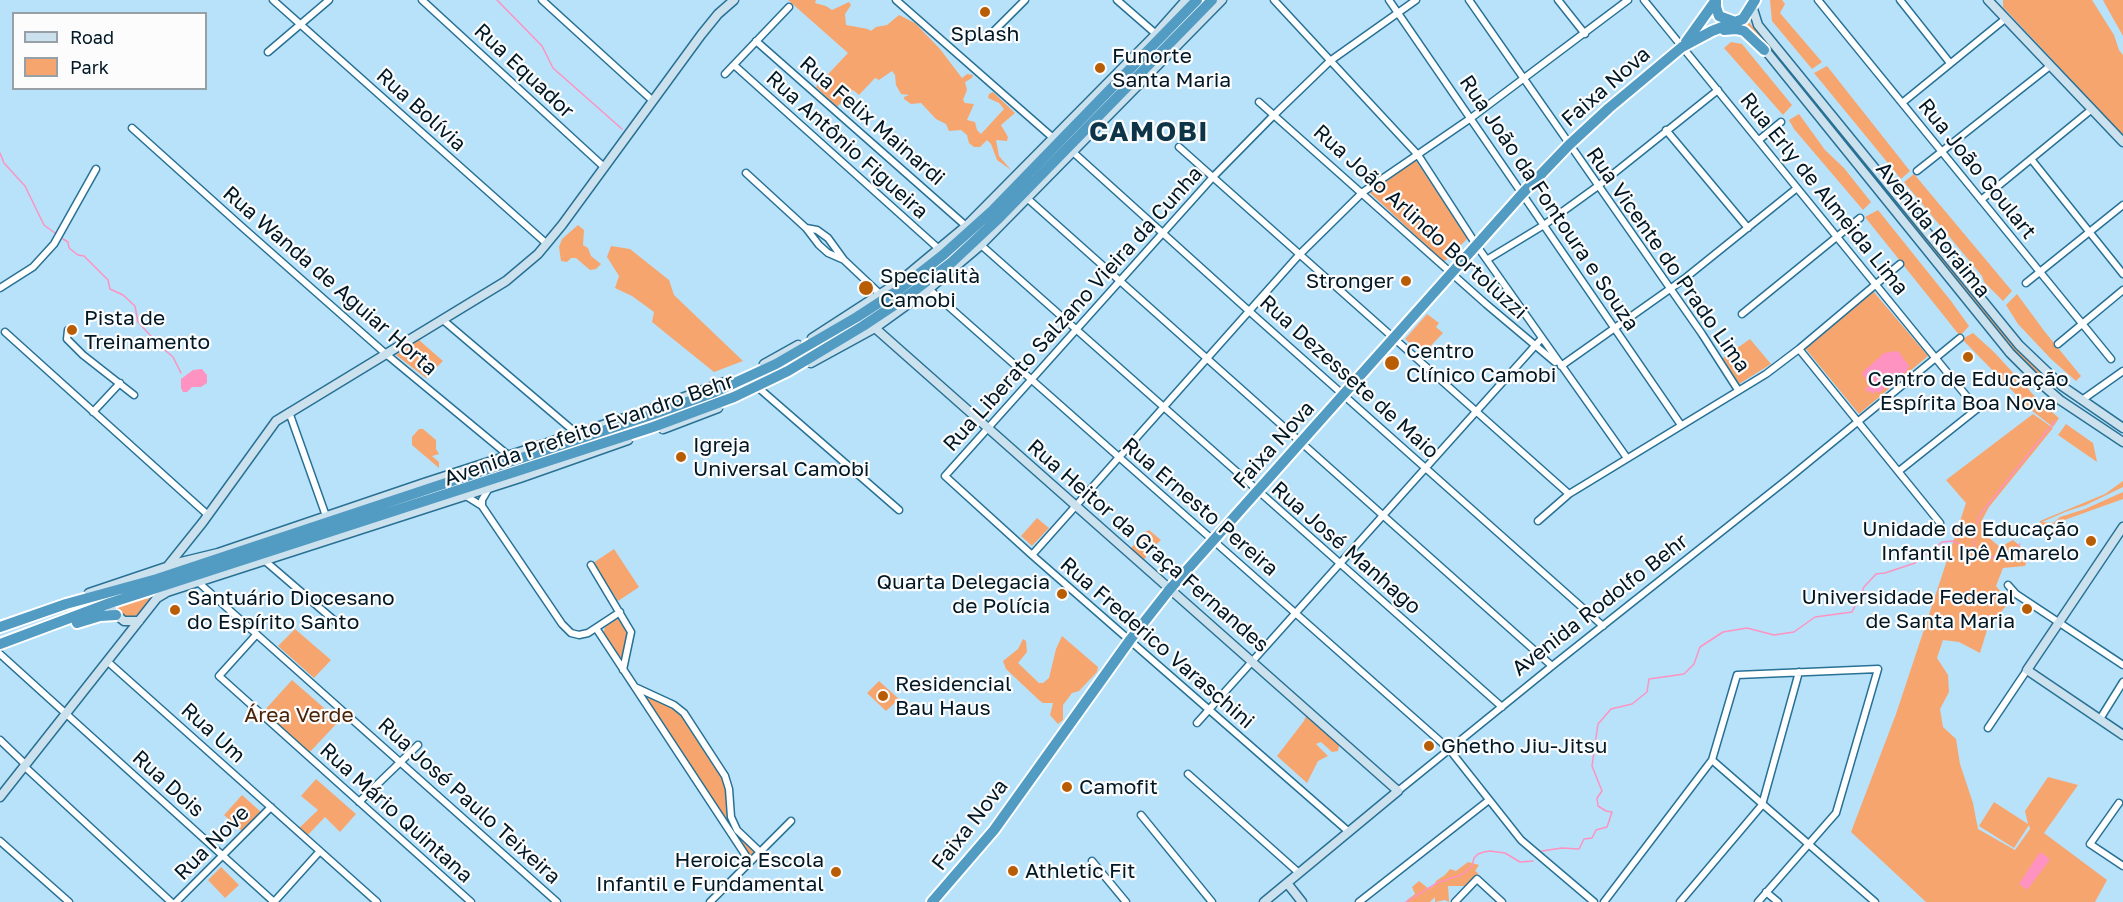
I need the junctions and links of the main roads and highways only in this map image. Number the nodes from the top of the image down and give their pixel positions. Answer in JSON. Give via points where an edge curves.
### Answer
{"nodes":[{"id":1,"x":734,"y":0,"type":"edge"},
{"id":2,"x":1187,"y":0,"type":"edge"},
{"id":3,"x":1197,"y":0,"type":"edge"},
{"id":4,"x":1212,"y":0,"type":"edge"},
{"id":5,"x":1222,"y":0,"type":"edge"},
{"id":6,"x":1716,"y":0,"type":"edge"},
{"id":7,"x":1988,"y":0,"type":"edge"},
{"id":8,"x":1753,"y":2,"type":"edge"},
{"id":9,"x":1180,"y":17,"type":"junction"},
{"id":10,"x":1735,"y":22,"type":"junction"},
{"id":11,"x":1157,"y":37,"type":"junction"},
{"id":12,"x":1682,"y":47,"type":"junction"},
{"id":13,"x":1764,"y":50,"type":"junction"},
{"id":14,"x":1154,"y":61,"type":"junction"},
{"id":15,"x":1145,"y":78,"type":"junction"},
{"id":16,"x":1132,"y":83,"type":"junction"},
{"id":17,"x":1080,"y":120,"type":"junction"},
{"id":18,"x":1052,"y":137,"type":"junction"},
{"id":19,"x":2123,"y":142,"type":"edge"},
{"id":20,"x":1036,"y":165,"type":"junction"},
{"id":21,"x":968,"y":229,"type":"junction"},
{"id":22,"x":939,"y":249,"type":"junction"},
{"id":23,"x":952,"y":262,"type":"junction"},
{"id":24,"x":920,"y":274,"type":"junction"},
{"id":25,"x":929,"y":289,"type":"junction"},
{"id":26,"x":880,"y":298,"type":"junction"},
{"id":27,"x":874,"y":324,"type":"junction"},
{"id":28,"x":825,"y":355,"type":"junction"},
{"id":29,"x":788,"y":371,"type":"junction"},
{"id":30,"x":715,"y":389,"type":"junction"},
{"id":31,"x":704,"y":409,"type":"junction"},
{"id":32,"x":2123,"y":428,"type":"edge"},
{"id":33,"x":612,"y":441,"type":"junction"},
{"id":34,"x":2123,"y":442,"type":"edge"},
{"id":35,"x":574,"y":459,"type":"junction"},
{"id":36,"x":412,"y":494,"type":"junction"},
{"id":37,"x":359,"y":511,"type":"junction"},
{"id":38,"x":326,"y":516,"type":"junction"},
{"id":39,"x":392,"y":516,"type":"junction"},
{"id":40,"x":206,"y":519,"type":"junction"},
{"id":41,"x":2123,"y":527,"type":"edge"},
{"id":42,"x":299,"y":538,"type":"junction"},
{"id":43,"x":328,"y":539,"type":"junction"},
{"id":44,"x":167,"y":567,"type":"junction"},
{"id":45,"x":191,"y":572,"type":"junction"},
{"id":46,"x":161,"y":582,"type":"junction"},
{"id":47,"x":1170,"y":589,"type":"junction"},
{"id":48,"x":117,"y":590,"type":"junction"},
{"id":49,"x":152,"y":595,"type":"junction"},
{"id":50,"x":110,"y":603,"type":"junction"},
{"id":51,"x":66,"y":604,"type":"junction"},
{"id":52,"x":120,"y":618,"type":"junction"},
{"id":53,"x":139,"y":621,"type":"junction"},
{"id":54,"x":0,"y":627,"type":"edge"},
{"id":55,"x":38,"y":631,"type":"junction"},
{"id":56,"x":128,"y":634,"type":"junction"},
{"id":57,"x":0,"y":644,"type":"edge"},
{"id":58,"x":2123,"y":735,"type":"edge"},
{"id":59,"x":1398,"y":791,"type":"joint"},
{"id":60,"x":0,"y":796,"type":"edge"},
{"id":61,"x":1287,"y":883,"type":"junction"},
{"id":62,"x":932,"y":902,"type":"edge"},
{"id":63,"x":1264,"y":902,"type":"edge"},
{"id":64,"x":1302,"y":902,"type":"edge"}],
"edges":[{"from":1,"to":40,"type":"main road","via":[[701,35],[547,244],[506,281],[270,427]]},
{"from":2,"to":9,"type":"highway"},
{"from":2,"to":11,"type":"main road","name":"Avenida Prefeito Evandro Behr"},
{"from":3,"to":9,"type":"highway","name":"Avenida Prefeito Evandro Behr"},
{"from":4,"to":14,"type":"highway","name":"Avenida Prefeito Evandro Behr"},
{"from":5,"to":15,"type":"main road","name":"Avenida Prefeito Evandro Behr"},
{"from":6,"to":10,"type":"highway","via":[[1719,16]]},
{"from":6,"to":12,"type":"highway","name":"Faixa Nova"},
{"from":7,"to":19,"type":"main road"},
{"from":8,"to":10,"type":"highway","via":[[1745,17]]},
{"from":8,"to":32,"type":"main road","name":"Avenida Roraima","via":[[1758,25],[2019,345],[2046,373]]},
{"from":9,"to":11,"type":"highway","name":"Avenida Prefeito Evandro Behr"},
{"from":10,"to":12,"type":"highway","name":"Faixa Nova"},
{"from":10,"to":13,"type":"main road","name":"Avenida Roraima","via":[[1750,31]]},
{"from":11,"to":14,"type":"highway"},
{"from":11,"to":17,"type":"highway","name":"Avenida Prefeito Evandro Behr"},
{"from":11,"to":18,"type":"main road","name":"Avenida Prefeito Evandro Behr"},
{"from":12,"to":13,"type":"highway","via":[[1736,29],[1748,34]]},
{"from":12,"to":47,"type":"highway","name":"Faixa Nova","via":[[1609,108],[1522,194]]},
{"from":13,"to":34,"type":"main road","name":"Avenida Roraima","via":[[2010,353],[2060,400]]},
{"from":14,"to":15,"type":"highway"},
{"from":14,"to":16,"type":"highway","name":"Avenida Prefeito Evandro Behr"},
{"from":15,"to":16,"type":"highway"},
{"from":15,"to":25,"type":"main road","name":"Avenida Prefeito Evandro Behr","via":[[981,245]]},
{"from":16,"to":23,"type":"highway","name":"Avenida Prefeito Evandro Behr"},
{"from":17,"to":18,"type":"highway"},
{"from":17,"to":20,"type":"highway","name":"Avenida Prefeito Evandro Behr"},
{"from":18,"to":20,"type":"highway"},
{"from":18,"to":21,"type":"main road","name":"Avenida Prefeito Evandro Behr"},
{"from":20,"to":21,"type":"highway","name":"Avenida Prefeito Evandro Behr"},
{"from":21,"to":22,"type":"highway"},
{"from":21,"to":24,"type":"highway","name":"Avenida Prefeito Evandro Behr"},
{"from":22,"to":24,"type":"highway"},
{"from":22,"to":26,"type":"main road","name":"Avenida Prefeito Evandro Behr"},
{"from":23,"to":25,"type":"highway"},
{"from":23,"to":27,"type":"highway","name":"Avenida Prefeito Evandro Behr"},
{"from":24,"to":26,"type":"highway","name":"Avenida Prefeito Evandro Behr"},
{"from":25,"to":27,"type":"main road","name":"Avenida Prefeito Evandro Behr"},
{"from":26,"to":27,"type":"highway"},
{"from":26,"to":30,"type":"highway","name":"Avenida Prefeito Evandro Behr","via":[[796,353]]},
{"from":27,"to":28,"type":"main road","name":"Avenida Prefeito Evandro Behr"},
{"from":27,"to":29,"type":"highway","name":"Avenida Prefeito Evandro Behr"},
{"from":27,"to":47,"type":"main road","name":"Rua Heitor da Graça Fernandes"},
{"from":28,"to":29,"type":"highway"},
{"from":28,"to":35,"type":"main road","name":"Avenida Prefeito Evandro Behr","via":[[761,390],[696,417]]},
{"from":29,"to":31,"type":"highway","name":"Avenida Prefeito Evandro Behr"},
{"from":30,"to":31,"type":"highway","via":[[713,399]]},
{"from":30,"to":36,"type":"highway","name":"Avenida Prefeito Evandro Behr"},
{"from":30,"to":38,"type":"main road","name":"Avenida Prefeito Evandro Behr"},
{"from":31,"to":33,"type":"highway","name":"Avenida Prefeito Evandro Behr"},
{"from":33,"to":35,"type":"highway"},
{"from":33,"to":39,"type":"highway","name":"Avenida Prefeito Evandro Behr"},
{"from":35,"to":39,"type":"main road","name":"Avenida Prefeito Evandro Behr"},
{"from":36,"to":37,"type":"highway","name":"Avenida Prefeito Evandro Behr"},
{"from":36,"to":39,"type":"highway","via":[[394,504]]},
{"from":37,"to":38,"type":"highway"},
{"from":37,"to":42,"type":"highway","name":"Avenida Prefeito Evandro Behr"},
{"from":38,"to":42,"type":"highway"},
{"from":38,"to":45,"type":"main road","name":"Avenida Prefeito Evandro Behr","via":[[218,553]]},
{"from":39,"to":42,"type":"highway","name":"Avenida Prefeito Evandro Behr"},
{"from":39,"to":43,"type":"main road","name":"Avenida Prefeito Evandro Behr"},
{"from":40,"to":44,"type":"main road"},
{"from":40,"to":45,"type":"main road","via":[[187,550]]},
{"from":41,"to":58,"type":"main road","via":[[2027,670]]},
{"from":42,"to":43,"type":"highway"},
{"from":42,"to":45,"type":"highway","name":"Avenida Prefeito Evandro Behr"},
{"from":43,"to":45,"type":"main road","name":"Avenida Prefeito Evandro Behr","via":[[264,560]]},
{"from":44,"to":45,"type":"main road","name":"Avenida Prefeito Evandro Behr"},
{"from":44,"to":46,"type":"highway"},
{"from":44,"to":51,"type":"main road","name":"Avenida Prefeito Evandro Behr","via":[[78,596]]},
{"from":45,"to":46,"type":"highway","name":"Avenida Prefeito Evandro Behr"},
{"from":45,"to":49,"type":"main road","name":"Avenida Prefeito Evandro Behr","via":[[166,592]]},
{"from":46,"to":48,"type":"highway","name":"Avenida Prefeito Evandro Behr"},
{"from":46,"to":49,"type":"highway"},
{"from":47,"to":59,"type":"main road","name":"Rua Heitor da Graça Fernandes"},
{"from":47,"to":62,"type":"highway","name":"Faixa Nova","via":[[994,830]]},
{"from":48,"to":50,"type":"highway"},
{"from":48,"to":51,"type":"highway","name":"Avenida Prefeito Evandro Behr"},
{"from":49,"to":50,"type":"highway","name":"Avenida Prefeito Evandro Behr"},
{"from":49,"to":53,"type":"main road","name":"Avenida Prefeito Evandro Behr"},
{"from":50,"to":52,"type":"main road"},
{"from":50,"to":55,"type":"highway","name":"Avenida Prefeito Evandro Behr"},
{"from":51,"to":54,"type":"highway","name":"Avenida Prefeito Evandro Behr"},
{"from":52,"to":53,"type":"main road"},
{"from":52,"to":55,"type":"highway","via":[[100,616],[55,630]]},
{"from":52,"to":56,"type":"main road"},
{"from":53,"to":56,"type":"main road","name":"Avenida Prefeito Evandro Behr"},
{"from":55,"to":57,"type":"highway","name":"Avenida Prefeito Evandro Behr"},
{"from":56,"to":60,"type":"main road","name":"Avenida Prefeito Evandro Behr"},
{"from":59,"to":61,"type":"main road","name":"Avenida Rodolfo Behr"},
{"from":61,"to":63,"type":"main road","name":"Avenida Rodolfo Behr"},
{"from":61,"to":64,"type":"main road"}]}
